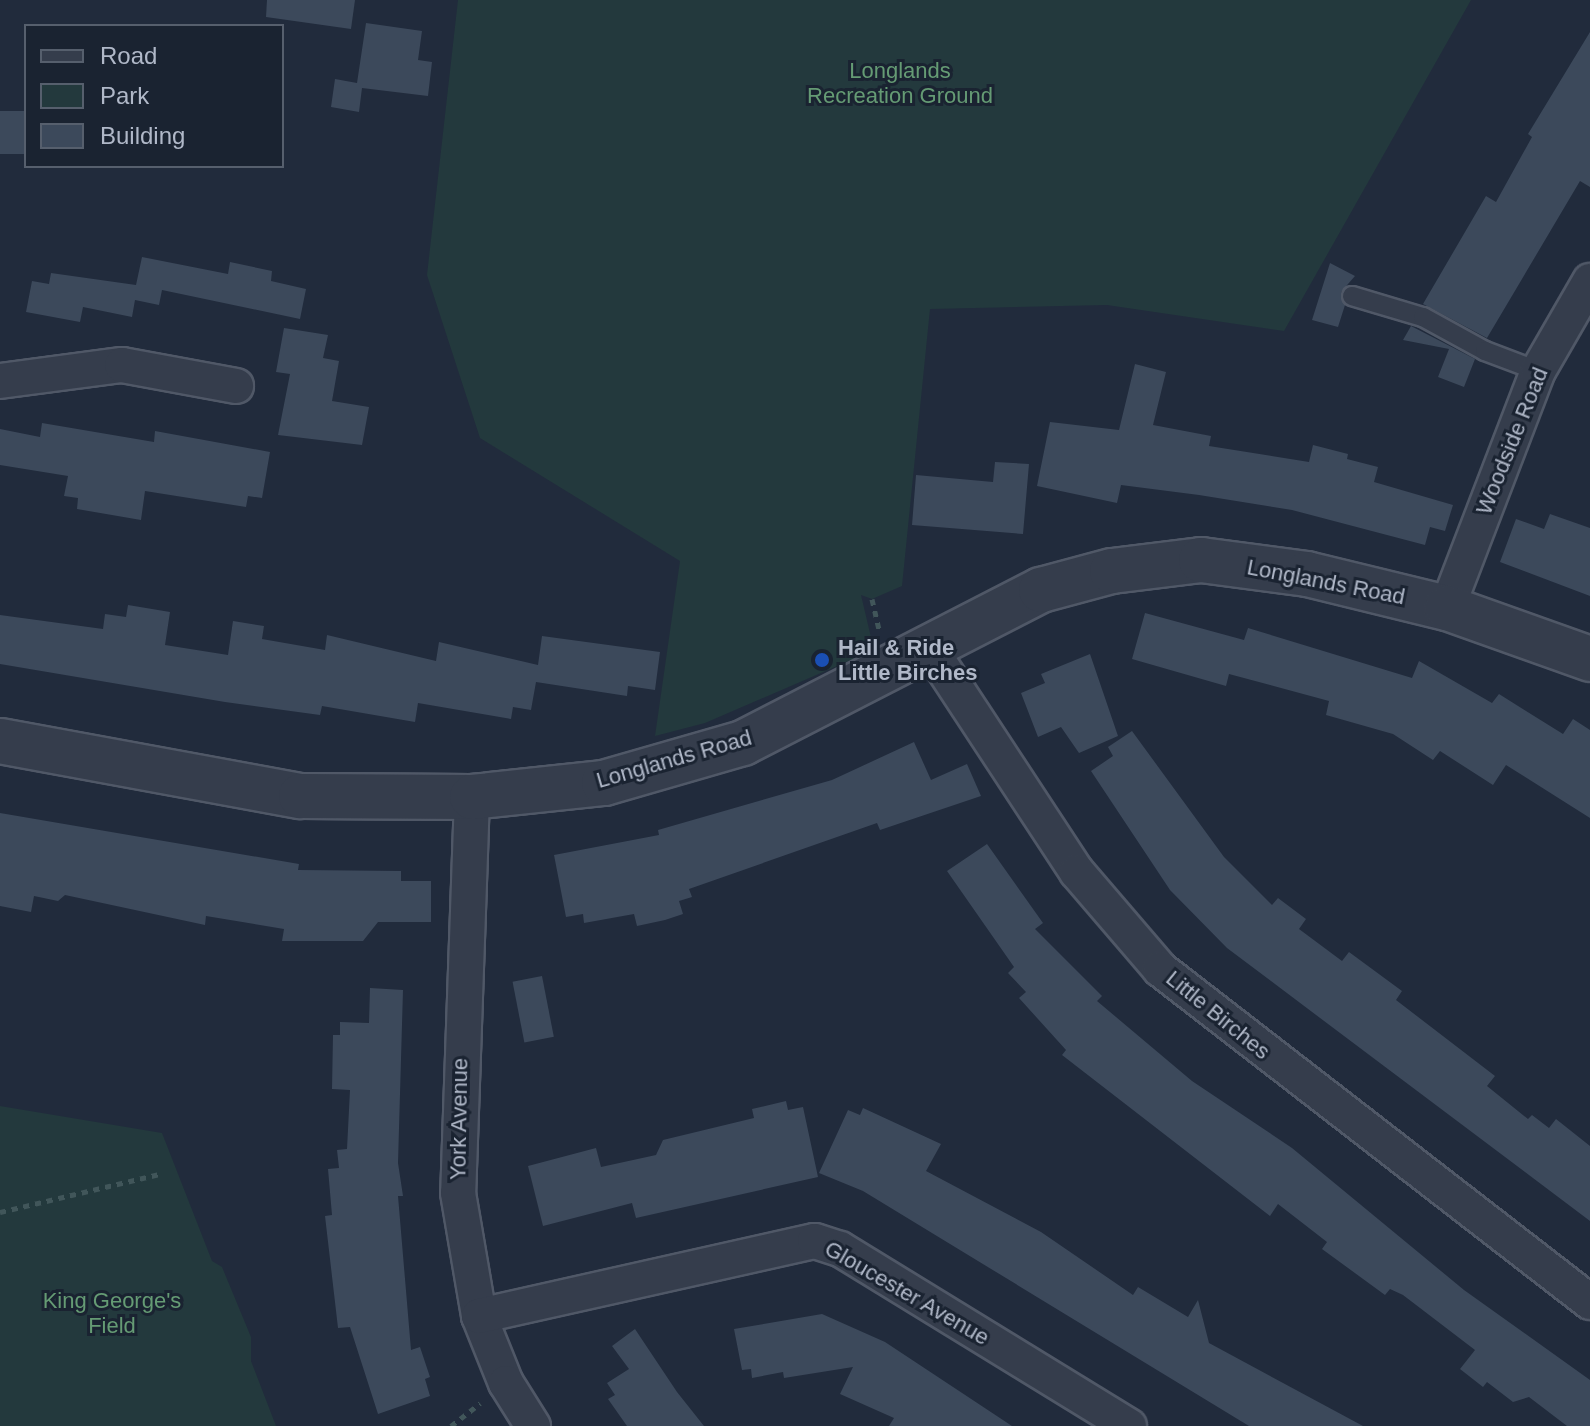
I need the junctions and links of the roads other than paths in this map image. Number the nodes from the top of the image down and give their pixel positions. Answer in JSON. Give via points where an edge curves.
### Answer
{"nodes":[{"id":1,"x":1590,"y":281,"type":"edge"},
{"id":2,"x":1352,"y":296,"type":"dead end"},
{"id":3,"x":1538,"y":371,"type":"junction"},
{"id":4,"x":0,"y":381,"type":"edge"},
{"id":5,"x":236,"y":386,"type":"dead end"},
{"id":6,"x":1447,"y":608,"type":"junction"},
{"id":7,"x":929,"y":647,"type":"junction"},
{"id":8,"x":1590,"y":659,"type":"edge"},
{"id":9,"x":0,"y":741,"type":"edge"},
{"id":10,"x":472,"y":797,"type":"junction"},
{"id":11,"x":1590,"y":1302,"type":"edge"},
{"id":12,"x":479,"y":1316,"type":"junction"},
{"id":13,"x":533,"y":1426,"type":"edge"},
{"id":14,"x":1129,"y":1426,"type":"edge"}],
"edges":[{"from":1,"to":3,"type":"street","name":"Woodside Road"},
{"from":2,"to":3,"type":"lane","via":[[1423,317],[1485,351]]},
{"from":3,"to":6,"type":"street","name":"Woodside Road"},
{"from":4,"to":5,"type":"street","via":[[122,365]]},
{"from":6,"to":7,"type":"street","name":"Longlands Road","via":[[1307,574],[1201,560],[1112,571],[1041,590]]},
{"from":6,"to":8,"type":"street","name":"Longlands Road"},
{"from":7,"to":10,"type":"street","name":"Longlands Road","via":[[743,743],[604,783]]},
{"from":7,"to":11,"type":"street","name":"Little Birches","via":[[1077,872],[1160,969]]},
{"from":9,"to":10,"type":"street","name":"Longlands Road","via":[[301,796]]},
{"from":10,"to":12,"type":"street","name":"York Avenue","via":[[458,1193]]},
{"from":12,"to":13,"type":"street","name":"York Avenue","via":[[506,1383]]},
{"from":12,"to":14,"type":"street","name":"Gloucester Avenue","via":[[815,1241],[840,1249]]}]}
